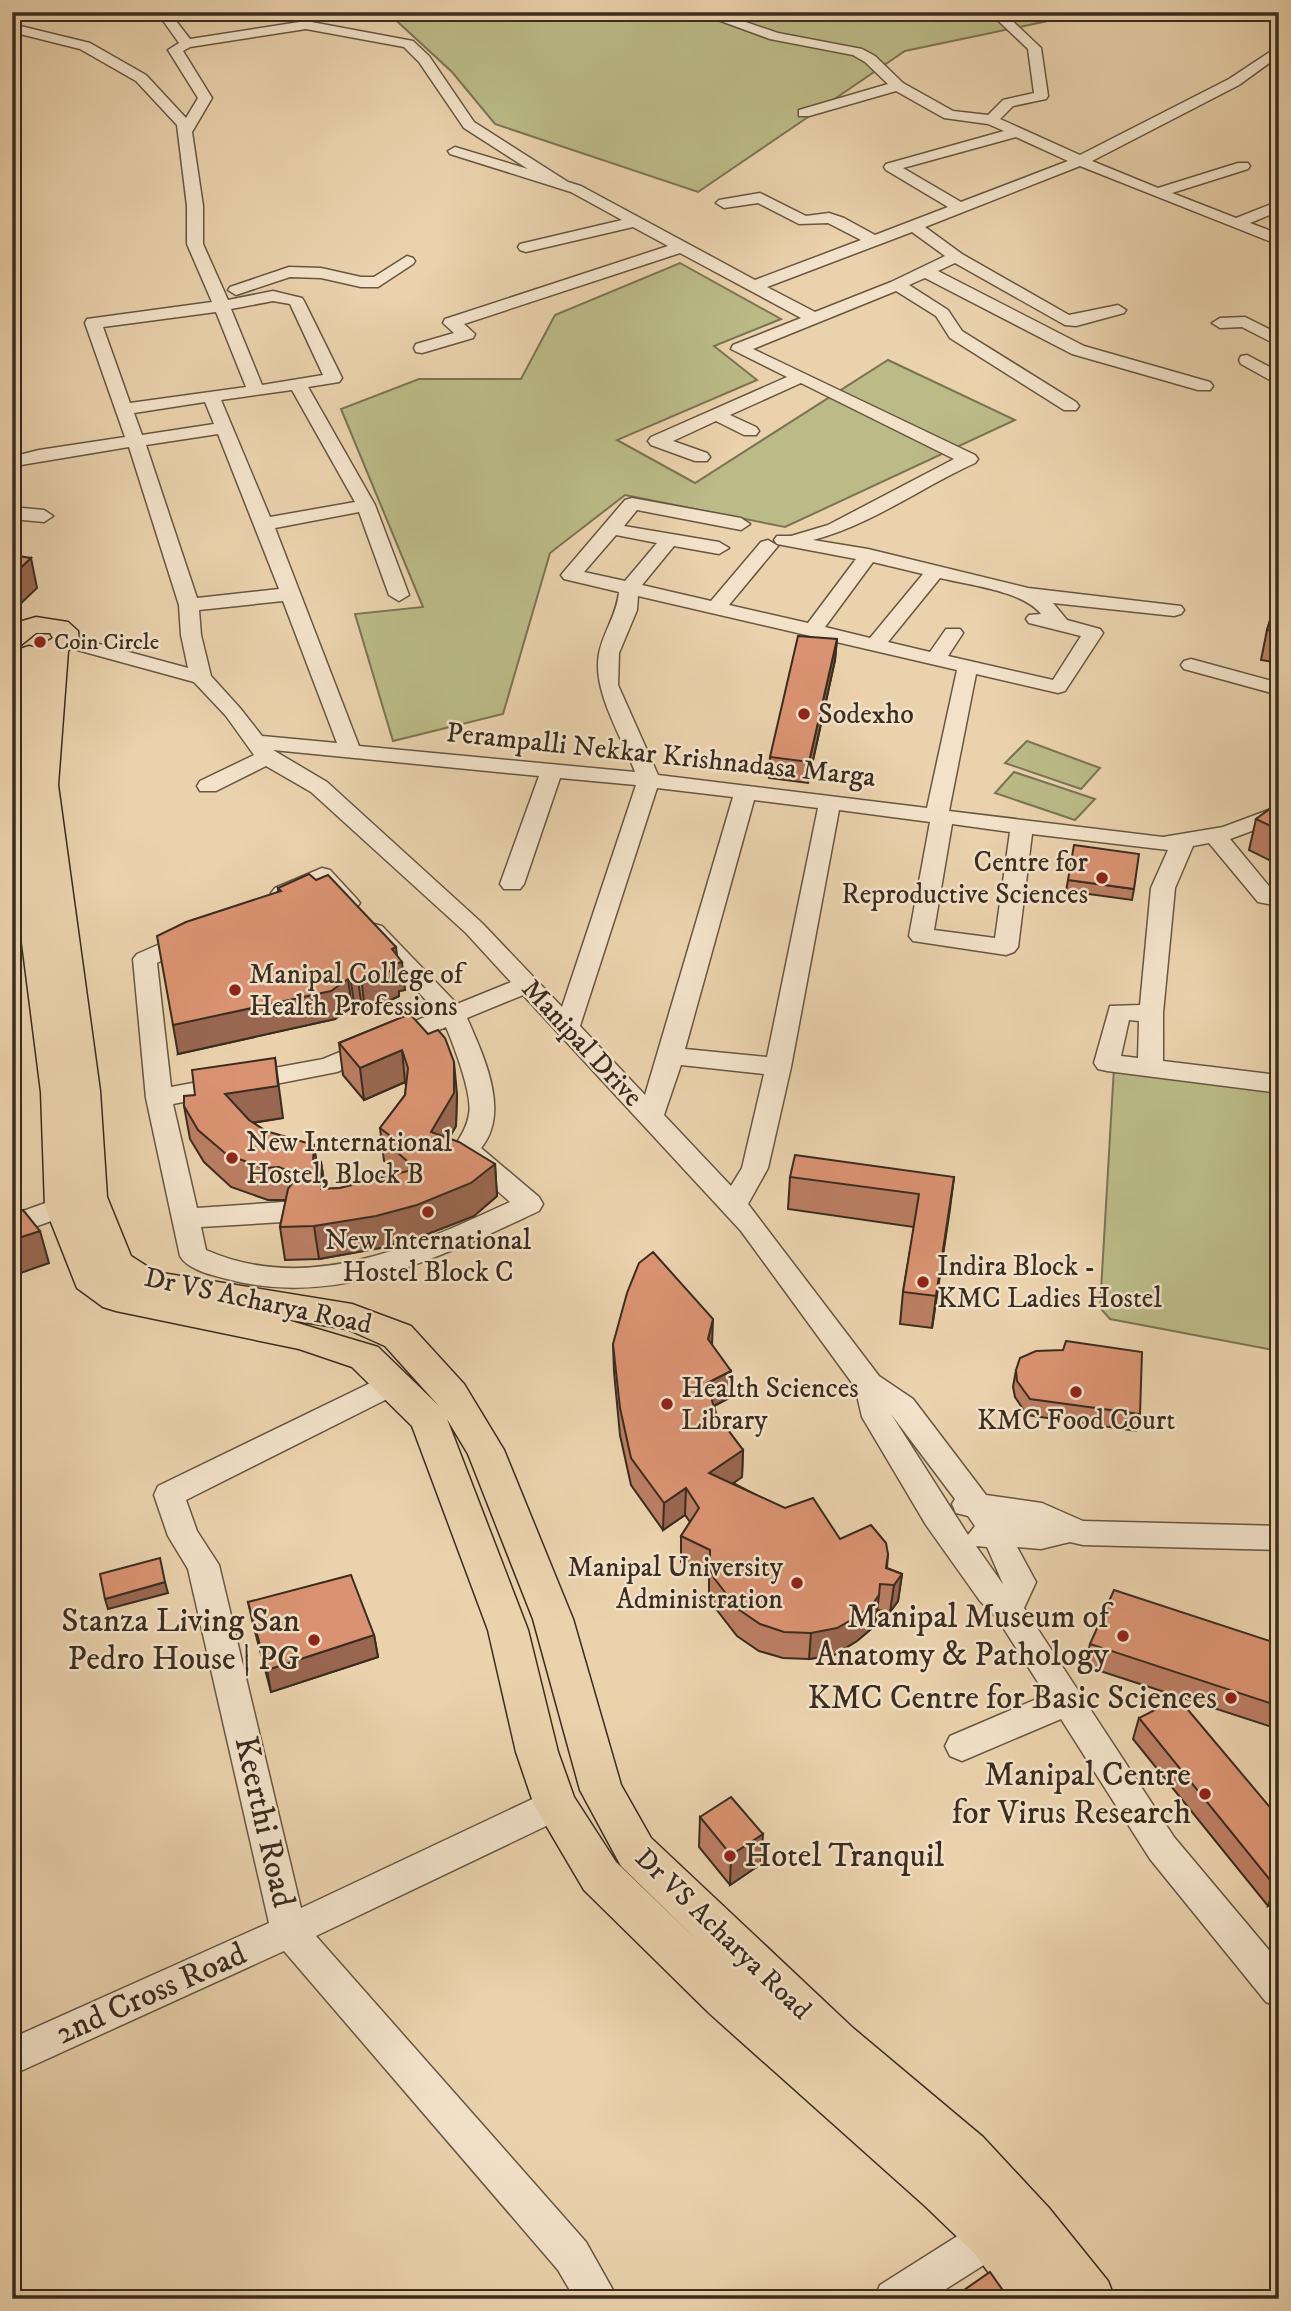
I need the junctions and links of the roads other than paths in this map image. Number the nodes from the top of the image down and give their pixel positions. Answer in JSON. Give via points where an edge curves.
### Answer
{"nodes":[{"id":1,"x":179,"y":12,"type":"edge"},
{"id":2,"x":293,"y":12,"type":"edge"},
{"id":3,"x":702,"y":12,"type":"edge"},
{"id":4,"x":995,"y":12,"type":"edge"},
{"id":5,"x":164,"y":13,"type":"edge"},
{"id":6,"x":306,"y":25,"type":"junction"},
{"id":7,"x":12,"y":28,"type":"edge"},
{"id":8,"x":187,"y":44,"type":"junction"},
{"id":9,"x":1279,"y":50,"type":"edge"},
{"id":10,"x":898,"y":86,"type":"junction"},
{"id":11,"x":804,"y":113,"type":"dead end"},
{"id":12,"x":990,"y":120,"type":"junction"},
{"id":13,"x":185,"y":132,"type":"junction"},
{"id":14,"x":1017,"y":132,"type":"junction"},
{"id":15,"x":455,"y":151,"type":"dead end"},
{"id":16,"x":1080,"y":161,"type":"junction"},
{"id":17,"x":1243,"y":166,"type":"dead end"},
{"id":18,"x":559,"y":192,"type":"junction"},
{"id":19,"x":1156,"y":193,"type":"junction"},
{"id":20,"x":724,"y":203,"type":"dead end"},
{"id":21,"x":1279,"y":205,"type":"edge"},
{"id":22,"x":960,"y":208,"type":"junction"},
{"id":23,"x":635,"y":222,"type":"junction"},
{"id":24,"x":1235,"y":224,"type":"junction"},
{"id":25,"x":914,"y":226,"type":"junction"},
{"id":26,"x":1279,"y":240,"type":"edge"},
{"id":27,"x":873,"y":241,"type":"junction"},
{"id":28,"x":526,"y":247,"type":"dead end"},
{"id":29,"x":681,"y":247,"type":"junction"},
{"id":30,"x":956,"y":257,"type":"junction"},
{"id":31,"x":407,"y":261,"type":"dead end"},
{"id":32,"x":925,"y":271,"type":"junction"},
{"id":33,"x":897,"y":285,"type":"junction"},
{"id":34,"x":754,"y":286,"type":"junction"},
{"id":35,"x":220,"y":300,"type":"junction"},
{"id":36,"x":1118,"y":310,"type":"dead end"},
{"id":37,"x":814,"y":318,"type":"junction"},
{"id":38,"x":1220,"y":323,"type":"dead end"},
{"id":39,"x":1279,"y":341,"type":"edge"},
{"id":40,"x":422,"y":348,"type":"dead end"},
{"id":41,"x":1247,"y":360,"type":"dead end"},
{"id":42,"x":801,"y":377,"type":"junction"},
{"id":43,"x":1279,"y":380,"type":"edge"},
{"id":44,"x":297,"y":384,"type":"junction"},
{"id":45,"x":1203,"y":386,"type":"dead end"},
{"id":46,"x":256,"y":391,"type":"junction"},
{"id":47,"x":211,"y":396,"type":"junction"},
{"id":48,"x":1070,"y":406,"type":"dead end"},
{"id":49,"x":124,"y":408,"type":"junction"},
{"id":50,"x":716,"y":415,"type":"junction"},
{"id":51,"x":224,"y":428,"type":"junction"},
{"id":52,"x":750,"y":431,"type":"dead end"},
{"id":53,"x":136,"y":442,"type":"junction"},
{"id":54,"x":701,"y":457,"type":"dead end"},
{"id":55,"x":20,"y":460,"type":"dead end"},
{"id":56,"x":366,"y":505,"type":"junction"},
{"id":57,"x":12,"y":513,"type":"edge"},
{"id":58,"x":44,"y":516,"type":"dead end"},
{"id":59,"x":264,"y":524,"type":"junction"},
{"id":60,"x":741,"y":524,"type":"dead end"},
{"id":61,"x":611,"y":529,"type":"junction"},
{"id":62,"x":670,"y":539,"type":"junction"},
{"id":63,"x":768,"y":546,"type":"dead end"},
{"id":64,"x":719,"y":548,"type":"dead end"},
{"id":65,"x":868,"y":555,"type":"junction"},
{"id":66,"x":936,"y":571,"type":"junction"},
{"id":67,"x":629,"y":589,"type":"junction"},
{"id":68,"x":290,"y":594,"type":"junction"},
{"id":69,"x":1028,"y":594,"type":"junction"},
{"id":70,"x":399,"y":595,"type":"dead end"},
{"id":71,"x":189,"y":606,"type":"junction"},
{"id":72,"x":715,"y":609,"type":"junction"},
{"id":73,"x":1174,"y":610,"type":"dead end"},
{"id":74,"x":1036,"y":619,"type":"dead end"},
{"id":75,"x":1059,"y":624,"type":"junction"},
{"id":76,"x":812,"y":632,"type":"junction"},
{"id":77,"x":953,"y":634,"type":"dead end"},
{"id":78,"x":27,"y":639,"type":"edge"},
{"id":79,"x":873,"y":646,"type":"junction"},
{"id":80,"x":98,"y":650,"type":"junction"},
{"id":81,"x":121,"y":656,"type":"dead end"},
{"id":82,"x":935,"y":660,"type":"junction"},
{"id":83,"x":1191,"y":665,"type":"dead end"},
{"id":84,"x":968,"y":667,"type":"junction"},
{"id":85,"x":201,"y":678,"type":"junction"},
{"id":86,"x":1279,"y":689,"type":"edge"},
{"id":87,"x":19,"y":714,"type":"edge"},
{"id":88,"x":261,"y":749,"type":"junction"},
{"id":89,"x":351,"y":753,"type":"junction"},
{"id":90,"x":552,"y":771,"type":"junction"},
{"id":91,"x":649,"y":780,"type":"junction"},
{"id":92,"x":208,"y":786,"type":"dead end"},
{"id":93,"x":745,"y":792,"type":"junction"},
{"id":94,"x":830,"y":802,"type":"junction"},
{"id":95,"x":1279,"y":813,"type":"edge"},
{"id":96,"x":940,"y":815,"type":"junction"},
{"id":97,"x":1022,"y":825,"type":"junction"},
{"id":98,"x":1215,"y":836,"type":"junction"},
{"id":99,"x":1183,"y":842,"type":"junction"},
{"id":100,"x":19,"y":854,"type":"edge"},
{"id":101,"x":512,"y":884,"type":"dead end"},
{"id":102,"x":1279,"y":899,"type":"edge"},
{"id":103,"x":259,"y":905,"type":"edge"},
{"id":104,"x":208,"y":929,"type":"edge"},
{"id":105,"x":527,"y":984,"type":"junction"},
{"id":106,"x":1151,"y":1013,"type":"junction"},
{"id":107,"x":453,"y":1014,"type":"junction"},
{"id":108,"x":567,"y":1027,"type":"junction"},
{"id":109,"x":671,"y":1056,"type":"junction"},
{"id":110,"x":778,"y":1067,"type":"junction"},
{"id":111,"x":1150,"y":1068,"type":"junction"},
{"id":112,"x":1279,"y":1084,"type":"edge"},
{"id":113,"x":70,"y":1091,"type":"junction"},
{"id":114,"x":159,"y":1098,"type":"junction"},
{"id":115,"x":651,"y":1117,"type":"junction"},
{"id":116,"x":734,"y":1205,"type":"junction"},
{"id":117,"x":62,"y":1207,"type":"junction"},
{"id":118,"x":282,"y":1212,"type":"edge"},
{"id":119,"x":186,"y":1218,"type":"junction"},
{"id":120,"x":12,"y":1225,"type":"edge"},
{"id":121,"x":393,"y":1383,"type":"junction"},
{"id":122,"x":869,"y":1384,"type":"junction"},
{"id":123,"x":974,"y":1504,"type":"junction"},
{"id":124,"x":944,"y":1526,"type":"junction"},
{"id":125,"x":1070,"y":1530,"type":"junction"},
{"id":126,"x":993,"y":1532,"type":"junction"},
{"id":127,"x":1279,"y":1538,"type":"edge"},
{"id":128,"x":1010,"y":1611,"type":"junction"},
{"id":129,"x":553,"y":1619,"type":"junction"},
{"id":130,"x":508,"y":1630,"type":"junction"},
{"id":131,"x":1067,"y":1700,"type":"junction"},
{"id":132,"x":962,"y":1746,"type":"dead end"},
{"id":133,"x":555,"y":1805,"type":"junction"},
{"id":134,"x":289,"y":1931,"type":"junction"},
{"id":135,"x":1279,"y":1990,"type":"edge"},
{"id":136,"x":12,"y":2057,"type":"edge"},
{"id":137,"x":824,"y":2060,"type":"junction"},
{"id":138,"x":992,"y":2238,"type":"junction"},
{"id":139,"x":597,"y":2299,"type":"edge"},
{"id":140,"x":894,"y":2299,"type":"edge"},
{"id":141,"x":1039,"y":2299,"type":"edge"},
{"id":142,"x":1090,"y":2299,"type":"edge"}],
"edges":[{"from":1,"to":5,"type":"street"},
{"from":2,"to":6,"type":"street"},
{"from":3,"to":10,"type":"street","via":[[775,36],[856,52]]},
{"from":4,"to":12,"type":"street","via":[[1034,48],[1041,96],[1008,103]]},
{"from":5,"to":8,"type":"street","via":[[182,28]]},
{"from":6,"to":8,"type":"street"},
{"from":6,"to":18,"type":"street","via":[[408,44],[424,59],[469,125]]},
{"from":7,"to":13,"type":"street","via":[[85,46],[141,78],[184,124]]},
{"from":8,"to":13,"type":"street","via":[[175,50],[205,98]]},
{"from":9,"to":16,"type":"street","via":[[1234,82]]},
{"from":10,"to":11,"type":"street"},
{"from":10,"to":12,"type":"street","via":[[949,115]]},
{"from":12,"to":14,"type":"street"},
{"from":13,"to":35,"type":"street","via":[[195,244]]},
{"from":14,"to":16,"type":"street"},
{"from":14,"to":22,"type":"street","via":[[891,167]]},
{"from":15,"to":18,"type":"street"},
{"from":16,"to":19,"type":"street"},
{"from":16,"to":22,"type":"street"},
{"from":17,"to":19,"type":"street"},
{"from":18,"to":23,"type":"street","via":[[595,200]]},
{"from":19,"to":24,"type":"street"},
{"from":20,"to":27,"type":"street","via":[[760,198],[804,220],[839,221]]},
{"from":21,"to":24,"type":"street"},
{"from":22,"to":25,"type":"street"},
{"from":23,"to":28,"type":"street"},
{"from":23,"to":29,"type":"street"},
{"from":24,"to":26,"type":"street"},
{"from":25,"to":27,"type":"street"},
{"from":25,"to":30,"type":"street"},
{"from":27,"to":34,"type":"street"},
{"from":29,"to":34,"type":"street"},
{"from":29,"to":40,"type":"street","via":[[451,323],[467,334]]},
{"from":30,"to":32,"type":"street"},
{"from":30,"to":36,"type":"street","via":[[1065,320]]},
{"from":31,"to":35,"type":"street","via":[[378,282],[289,272]]},
{"from":32,"to":33,"type":"street"},
{"from":32,"to":45,"type":"street","via":[[1078,350]]},
{"from":33,"to":37,"type":"street"},
{"from":33,"to":48,"type":"street","via":[[942,313],[956,334]]},
{"from":34,"to":37,"type":"street"},
{"from":35,"to":44,"type":"street","via":[[273,296],[296,301],[333,378]]},
{"from":35,"to":46,"type":"street"},
{"from":35,"to":49,"type":"street","via":[[93,323]]},
{"from":37,"to":42,"type":"street","via":[[739,349]]},
{"from":38,"to":39,"type":"street","via":[[1245,322]]},
{"from":41,"to":43,"type":"street"},
{"from":42,"to":50,"type":"street"},
{"from":42,"to":65,"type":"street","via":[[969,459],[834,530],[784,540]]},
{"from":44,"to":46,"type":"street"},
{"from":44,"to":56,"type":"street"},
{"from":46,"to":47,"type":"street"},
{"from":47,"to":49,"type":"street"},
{"from":47,"to":51,"type":"street"},
{"from":49,"to":53,"type":"street"},
{"from":50,"to":52,"type":"street"},
{"from":50,"to":54,"type":"street","via":[[657,441]]},
{"from":51,"to":53,"type":"street"},
{"from":51,"to":59,"type":"street"},
{"from":53,"to":55,"type":"street"},
{"from":53,"to":71,"type":"street"},
{"from":56,"to":59,"type":"street"},
{"from":56,"to":70,"type":"street"},
{"from":57,"to":58,"type":"street"},
{"from":59,"to":68,"type":"street"},
{"from":60,"to":61,"type":"street","via":[[632,504]]},
{"from":61,"to":62,"type":"street"},
{"from":61,"to":67,"type":"street","via":[[571,575]]},
{"from":62,"to":64,"type":"street"},
{"from":62,"to":67,"type":"street"},
{"from":63,"to":72,"type":"street"},
{"from":65,"to":66,"type":"street"},
{"from":65,"to":76,"type":"street"},
{"from":66,"to":69,"type":"street"},
{"from":66,"to":79,"type":"street"},
{"from":67,"to":72,"type":"street"},
{"from":67,"to":91,"type":"street","via":[[627,610],[609,653],[608,685]]},
{"from":68,"to":71,"type":"street"},
{"from":68,"to":89,"type":"street"},
{"from":69,"to":73,"type":"street"},
{"from":69,"to":75,"type":"street","via":[[1042,602]]},
{"from":71,"to":85,"type":"street"},
{"from":72,"to":76,"type":"street"},
{"from":74,"to":75,"type":"street"},
{"from":75,"to":84,"type":"street","via":[[1093,633],[1058,688]]},
{"from":76,"to":79,"type":"street"},
{"from":77,"to":82,"type":"street"},
{"from":78,"to":80,"type":"street"},
{"from":78,"to":87,"type":"main road","name":"Dr VS Acharya Road"},
{"from":78,"to":113,"type":"main road","name":"Dr VS Acharya Road"},
{"from":79,"to":82,"type":"street"},
{"from":80,"to":81,"type":"street"},
{"from":80,"to":85,"type":"street"},
{"from":82,"to":84,"type":"street"},
{"from":83,"to":86,"type":"street"},
{"from":84,"to":96,"type":"street"},
{"from":85,"to":88,"type":"street"},
{"from":87,"to":100,"type":"main road","name":"Dr VS Acharya Road"},
{"from":88,"to":89,"type":"street","name":"Perampalli Nekkar Krishnadasa Marga"},
{"from":88,"to":92,"type":"street"},
{"from":88,"to":105,"type":"street","name":"Manipal Drive","via":[[319,788],[474,928]]},
{"from":89,"to":90,"type":"street","name":"Perampalli Nekkar Krishnadasa Marga"},
{"from":90,"to":91,"type":"street","name":"Perampalli Nekkar Krishnadasa Marga"},
{"from":90,"to":101,"type":"street"},
{"from":91,"to":93,"type":"street","name":"Perampalli Nekkar Krishnadasa Marga"},
{"from":91,"to":108,"type":"street"},
{"from":93,"to":94,"type":"street","name":"Perampalli Nekkar Krishnadasa Marga"},
{"from":93,"to":109,"type":"street"},
{"from":94,"to":96,"type":"street","name":"Perampalli Nekkar Krishnadasa Marga"},
{"from":94,"to":110,"type":"street"},
{"from":95,"to":98,"type":"street","name":"Perampalli Nekkar Krishnadasa Marga"},
{"from":96,"to":97,"type":"street","name":"Perampalli Nekkar Krishnadasa Marga"},
{"from":96,"to":97,"type":"street","via":[[921,936],[1006,947]]},
{"from":97,"to":99,"type":"street","name":"Perampalli Nekkar Krishnadasa Marga","via":[[1163,844]]},
{"from":98,"to":99,"type":"street","name":"Perampalli Nekkar Krishnadasa Marga"},
{"from":98,"to":102,"type":"street","via":[[1266,897]]},
{"from":99,"to":106,"type":"street","via":[[1163,888]]},
{"from":100,"to":113,"type":"main road","name":"Dr VS Acharya Road"},
{"from":103,"to":107,"type":"street","via":[[322,875]]},
{"from":104,"to":114,"type":"street","via":[[145,959]]},
{"from":105,"to":107,"type":"street"},
{"from":105,"to":108,"type":"street","name":"Manipal Drive"},
{"from":106,"to":111,"type":"street"},
{"from":106,"to":111,"type":"street","via":[[1119,1012],[1107,1063]]},
{"from":107,"to":114,"type":"street","via":[[328,1066]]},
{"from":107,"to":119,"type":"street","via":[[470,1055],[483,1110],[476,1137],[466,1149],[530,1204],[402,1260],[342,1273],[276,1278],[213,1266],[194,1256]]},
{"from":108,"to":115,"type":"street","name":"Manipal Drive"},
{"from":109,"to":110,"type":"street"},
{"from":109,"to":115,"type":"street"},
{"from":110,"to":116,"type":"street","via":[[755,1168]]},
{"from":111,"to":112,"type":"street"},
{"from":113,"to":117,"type":"main road","name":"Dr VS Acharya Road"},
{"from":113,"to":129,"type":"main road","name":"Dr VS Acharya Road","via":[[90,1197],[117,1264],[147,1283],[352,1317],[398,1336],[451,1394],[485,1450]]},
{"from":114,"to":119,"type":"street"},
{"from":115,"to":116,"type":"street","name":"Manipal Drive"},
{"from":116,"to":122,"type":"street","name":"Manipal Drive"},
{"from":117,"to":120,"type":"street"},
{"from":117,"to":121,"type":"main road","name":"Dr VS Acharya Road","via":[[89,1279],[116,1298],[302,1336],[365,1357]]},
{"from":118,"to":119,"type":"street"},
{"from":121,"to":130,"type":"main road","name":"Dr VS Acharya Road","via":[[428,1418]]},
{"from":121,"to":134,"type":"street","name":"Keerthi Road","via":[[169,1495],[183,1536],[203,1565]]},
{"from":122,"to":123,"type":"street","via":[[903,1407]]},
{"from":122,"to":124,"type":"street","via":[[877,1417]]},
{"from":123,"to":124,"type":"street","via":[[948,1502]]},
{"from":123,"to":125,"type":"street","via":[[1041,1515]]},
{"from":123,"to":126,"type":"street"},
{"from":124,"to":126,"type":"street","via":[[978,1538]]},
{"from":124,"to":128,"type":"street"},
{"from":125,"to":126,"type":"street","via":[[1041,1537]]},
{"from":125,"to":127,"type":"street"},
{"from":126,"to":128,"type":"street","via":[[1020,1582]]},
{"from":128,"to":131,"type":"street"},
{"from":129,"to":130,"type":"main road"},
{"from":129,"to":137,"type":"main road","name":"Dr VS Acharya Road","via":[[601,1790],[636,1852]]},
{"from":130,"to":133,"type":"main road","name":"Dr VS Acharya Road","via":[[537,1752]]},
{"from":131,"to":132,"type":"street"},
{"from":131,"to":135,"type":"street","via":[[1162,1848]]},
{"from":133,"to":134,"type":"street","name":"2nd Cross Road"},
{"from":133,"to":137,"type":"main road","name":"Dr VS Acharya Road","via":[[600,1876],[725,1998]]},
{"from":134,"to":136,"type":"street","name":"2nd Cross Road"},
{"from":134,"to":139,"type":"street","name":"Keerthi Road","via":[[572,2256]]},
{"from":137,"to":138,"type":"main road","name":"Dr VS Acharya Road"},
{"from":137,"to":142,"type":"main road","name":"Dr VS Acharya Road","via":[[966,2154],[1032,2225]]},
{"from":138,"to":140,"type":"street"},
{"from":138,"to":141,"type":"main road","name":"Dr VS Acharya Road"}]}
